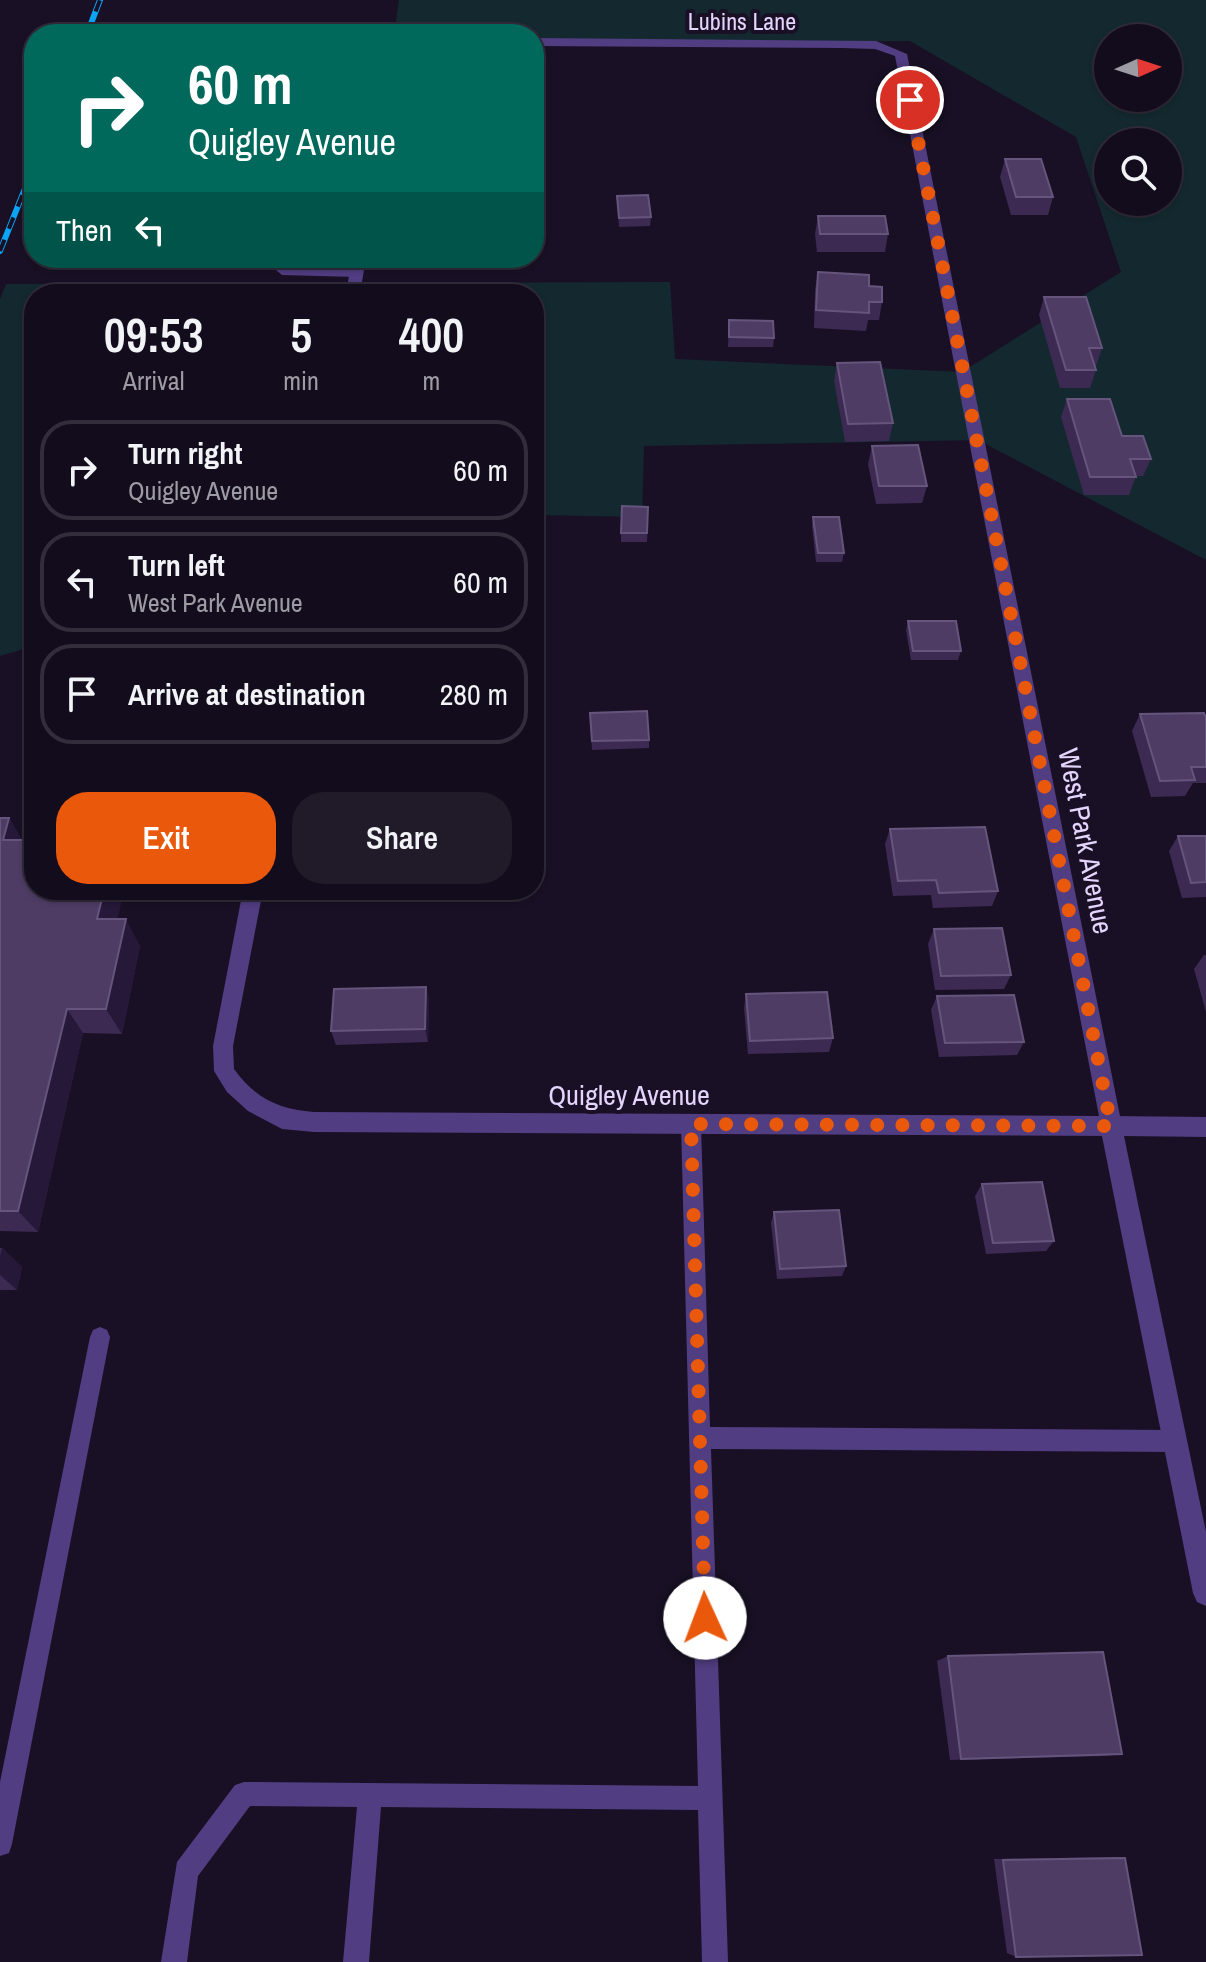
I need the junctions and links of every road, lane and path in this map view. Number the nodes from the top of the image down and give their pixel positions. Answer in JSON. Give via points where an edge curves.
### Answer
{"nodes":[{"id":1,"x":544,"y":42,"type":"edge"},
{"id":2,"x":910,"y":100,"type":"joint"},
{"id":3,"x":279,"y":268,"type":"edge"},
{"id":4,"x":328,"y":268,"type":"edge"},
{"id":5,"x":251,"y":900,"type":"edge"},
{"id":6,"x":691,"y":1124,"type":"junction"},
{"id":7,"x":1111,"y":1126,"type":"junction"},
{"id":8,"x":1206,"y":1127,"type":"edge"},
{"id":9,"x":100,"y":1337,"type":"dead end"},
{"id":10,"x":700,"y":1438,"type":"junction"},
{"id":11,"x":1174,"y":1441,"type":"junction"},
{"id":12,"x":1197,"y":1504,"type":"edge"},
{"id":13,"x":1206,"y":1593,"type":"edge"},
{"id":14,"x":370,"y":1795,"type":"junction"},
{"id":15,"x":710,"y":1798,"type":"junction"},
{"id":16,"x":0,"y":1844,"type":"edge"},
{"id":17,"x":174,"y":1962,"type":"edge"},
{"id":18,"x":356,"y":1962,"type":"edge"},
{"id":19,"x":715,"y":1962,"type":"edge"}],
"edges":[{"from":1,"to":2,"type":"street","name":"Lubins Lane","via":[[876,45],[901,54]]},
{"from":2,"to":7,"type":"street","name":"West Park Avenue"},
{"from":3,"to":4,"type":"lane"},
{"from":5,"to":6,"type":"street","name":"Quigley Avenue","via":[[223,1046],[224,1071],[255,1104],[282,1119]]},
{"from":6,"to":7,"type":"street","name":"Quigley Avenue"},
{"from":6,"to":10,"type":"lane"},
{"from":7,"to":8,"type":"street","name":"Quigley Avenue"},
{"from":7,"to":11,"type":"street","name":"West Park Avenue"},
{"from":9,"to":16,"type":"lane"},
{"from":10,"to":11,"type":"lane"},
{"from":10,"to":15,"type":"lane"},
{"from":11,"to":12,"type":"street","name":"West Park Avenue"},
{"from":12,"to":13,"type":"street","name":"West Park Avenue"},
{"from":14,"to":15,"type":"lane"},
{"from":14,"to":17,"type":"lane","via":[[244,1794],[186,1871]]},
{"from":14,"to":18,"type":"lane"},
{"from":15,"to":19,"type":"lane"}]}
